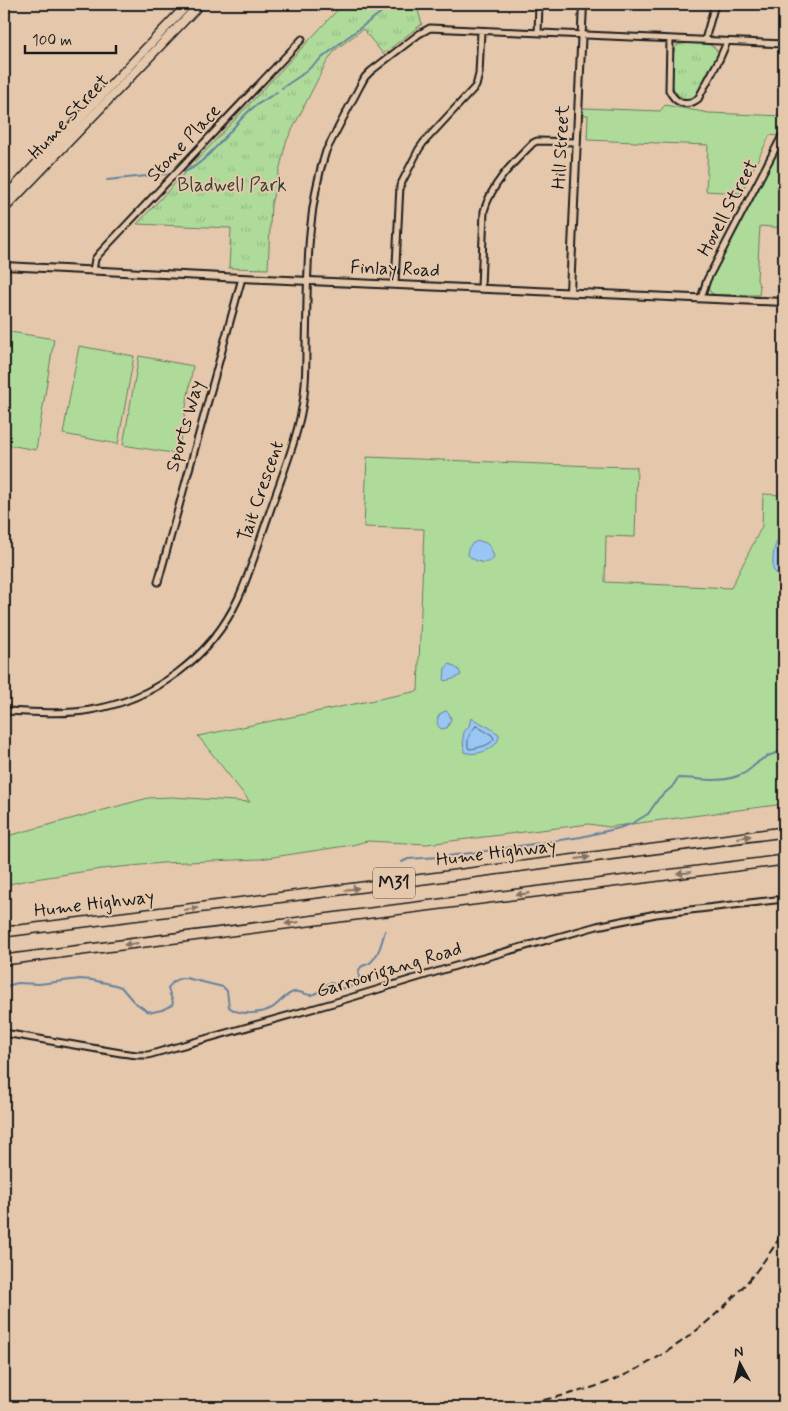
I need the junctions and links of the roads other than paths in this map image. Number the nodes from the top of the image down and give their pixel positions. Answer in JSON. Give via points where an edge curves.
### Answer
{"nodes":[{"id":1,"x":188,"y":4,"type":"edge"},
{"id":2,"x":200,"y":4,"type":"edge"},
{"id":3,"x":540,"y":4,"type":"edge"},
{"id":4,"x":583,"y":4,"type":"edge"},
{"id":5,"x":715,"y":4,"type":"edge"},
{"id":6,"x":480,"y":31,"type":"junction"},
{"id":7,"x":538,"y":33,"type":"junction"},
{"id":8,"x":581,"y":35,"type":"junction"},
{"id":9,"x":302,"y":39,"type":"dead end"},
{"id":10,"x":670,"y":39,"type":"junction"},
{"id":11,"x":705,"y":40,"type":"junction"},
{"id":12,"x":727,"y":42,"type":"junction"},
{"id":13,"x":784,"y":44,"type":"edge"},
{"id":14,"x":784,"y":132,"type":"edge"},
{"id":15,"x":577,"y":142,"type":"junction"},
{"id":16,"x":4,"y":198,"type":"edge"},
{"id":17,"x":4,"y":210,"type":"edge"},
{"id":18,"x":4,"y":266,"type":"edge"},
{"id":19,"x":93,"y":271,"type":"junction"},
{"id":20,"x":242,"y":278,"type":"junction"},
{"id":21,"x":308,"y":281,"type":"junction"},
{"id":22,"x":395,"y":284,"type":"junction"},
{"id":23,"x":481,"y":288,"type":"junction"},
{"id":24,"x":570,"y":292,"type":"junction"},
{"id":25,"x":701,"y":298,"type":"junction"},
{"id":26,"x":784,"y":302,"type":"edge"},
{"id":27,"x":158,"y":582,"type":"dead end"},
{"id":28,"x":4,"y":711,"type":"edge"},
{"id":29,"x":784,"y":832,"type":"edge"},
{"id":30,"x":784,"y":860,"type":"edge"},
{"id":31,"x":784,"y":899,"type":"edge"},
{"id":32,"x":4,"y":932,"type":"edge"},
{"id":33,"x":4,"y":960,"type":"edge"},
{"id":34,"x":4,"y":1033,"type":"edge"}],
"edges":[{"from":1,"to":16,"type":"main road","name":"Hume Street"},
{"from":2,"to":17,"type":"main road","name":"Hume Street"},
{"from":3,"to":7,"type":"street"},
{"from":4,"to":8,"type":"street","name":"Hill Street"},
{"from":5,"to":11,"type":"street"},
{"from":6,"to":7,"type":"street","name":"Tait Crescent"},
{"from":6,"to":21,"type":"street","name":"Tait Crescent","via":[[430,28],[365,76],[322,162],[312,212]]},
{"from":6,"to":22,"type":"street","via":[[476,86],[419,148],[400,186]]},
{"from":7,"to":8,"type":"street","name":"Tait Crescent"},
{"from":8,"to":10,"type":"street","name":"Tait Crescent"},
{"from":8,"to":15,"type":"street","name":"Hill Street"},
{"from":9,"to":19,"type":"street","name":"Stone Place","via":[[99,254]]},
{"from":10,"to":11,"type":"street","name":"Tait Crescent"},
{"from":10,"to":12,"type":"street","via":[[669,90],[672,97],[685,104],[698,99]]},
{"from":11,"to":12,"type":"street","name":"Tait Crescent"},
{"from":12,"to":13,"type":"street","name":"Tait Crescent"},
{"from":14,"to":25,"type":"street","name":"Hovell Street","via":[[707,280]]},
{"from":15,"to":23,"type":"street","via":[[537,141],[500,178],[484,211]]},
{"from":15,"to":24,"type":"street","name":"Hill Street"},
{"from":18,"to":19,"type":"street","name":"Finlay Road"},
{"from":19,"to":20,"type":"street","name":"Finlay Road"},
{"from":20,"to":21,"type":"street","name":"Finlay Road"},
{"from":20,"to":27,"type":"street","name":"Sports Way"},
{"from":21,"to":22,"type":"street","name":"Finlay Road"},
{"from":21,"to":28,"type":"street","name":"Tait Crescent","via":[[301,414],[250,571],[218,632],[168,680],[128,700],[109,707],[69,713]]},
{"from":22,"to":23,"type":"street","name":"Finlay Road"},
{"from":23,"to":24,"type":"street","name":"Finlay Road"},
{"from":24,"to":25,"type":"street","name":"Finlay Road"},
{"from":25,"to":26,"type":"street","name":"Finlay Road"},
{"from":32,"to":29,"type":"highway","name":"Hume Highway","number":"M31","one_way":true},
{"from":30,"to":33,"type":"highway","number":"M31","one_way":true},
{"from":31,"to":34,"type":"street","name":"Garroorigang Road","via":[[649,915],[597,926],[148,1055]]}]}
